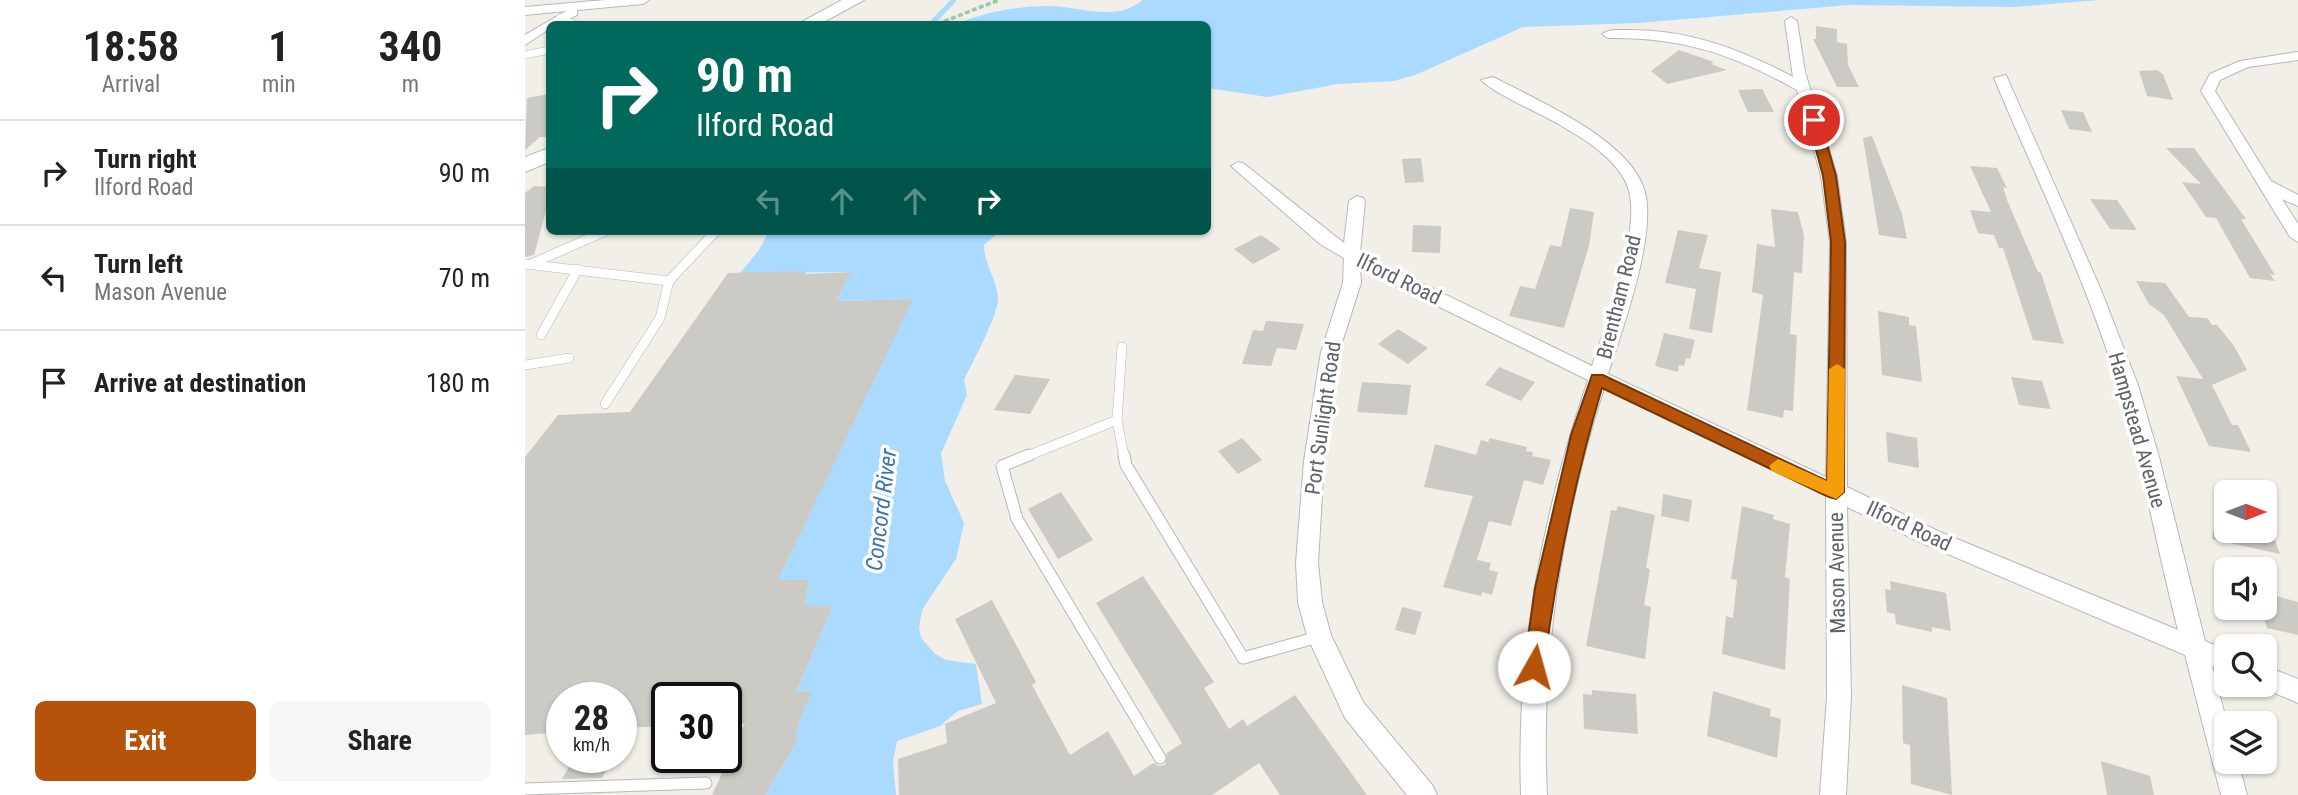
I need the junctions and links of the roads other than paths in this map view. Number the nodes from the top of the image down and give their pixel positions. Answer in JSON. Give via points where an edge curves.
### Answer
{"nodes":[{"id":1,"x":643,"y":0,"type":"edge"},
{"id":2,"x":855,"y":0,"type":"edge"},
{"id":3,"x":588,"y":3,"type":"edge"},
{"id":4,"x":525,"y":11,"type":"edge"},
{"id":5,"x":560,"y":18,"type":"junction"},
{"id":6,"x":555,"y":21,"type":"edge"},
{"id":7,"x":572,"y":21,"type":"edge"},
{"id":8,"x":813,"y":21,"type":"edge"},
{"id":9,"x":1791,"y":21,"type":"dead end"},
{"id":10,"x":546,"y":27,"type":"edge"},
{"id":11,"x":1608,"y":34,"type":"dead end"},
{"id":12,"x":525,"y":41,"type":"edge"},
{"id":13,"x":546,"y":51,"type":"edge"},
{"id":14,"x":525,"y":55,"type":"edge"},
{"id":15,"x":2298,"y":56,"type":"edge"},
{"id":16,"x":2001,"y":78,"type":"dead end"},
{"id":17,"x":1488,"y":80,"type":"dead end"},
{"id":18,"x":1803,"y":88,"type":"junction"},
{"id":19,"x":546,"y":155,"type":"edge"},
{"id":20,"x":525,"y":165,"type":"edge"},
{"id":21,"x":1238,"y":166,"type":"dead end"},
{"id":22,"x":2264,"y":184,"type":"junction"},
{"id":23,"x":1357,"y":201,"type":"dead end"},
{"id":24,"x":2298,"y":201,"type":"edge"},
{"id":25,"x":597,"y":235,"type":"edge"},
{"id":26,"x":712,"y":235,"type":"edge"},
{"id":27,"x":2298,"y":237,"type":"edge"},
{"id":28,"x":1353,"y":257,"type":"junction"},
{"id":29,"x":528,"y":264,"type":"edge"},
{"id":30,"x":578,"y":269,"type":"junction"},
{"id":31,"x":669,"y":281,"type":"junction"},
{"id":32,"x":541,"y":335,"type":"dead end"},
{"id":33,"x":1122,"y":347,"type":"dead end"},
{"id":34,"x":569,"y":358,"type":"dead end"},
{"id":35,"x":525,"y":365,"type":"edge"},
{"id":36,"x":1597,"y":379,"type":"junction"},
{"id":37,"x":605,"y":404,"type":"dead end"},
{"id":38,"x":1117,"y":420,"type":"junction"},
{"id":39,"x":1836,"y":492,"type":"junction"},
{"id":40,"x":1319,"y":636,"type":"junction"},
{"id":41,"x":2196,"y":648,"type":"junction"},
{"id":42,"x":2214,"y":656,"type":"edge"},
{"id":43,"x":2277,"y":682,"type":"edge"},
{"id":44,"x":2298,"y":691,"type":"edge"},
{"id":45,"x":1160,"y":758,"type":"dead end"},
{"id":46,"x":705,"y":783,"type":"dead end"},
{"id":47,"x":525,"y":789,"type":"edge"},
{"id":48,"x":1424,"y":795,"type":"edge"},
{"id":49,"x":1534,"y":795,"type":"edge"},
{"id":50,"x":1833,"y":795,"type":"edge"},
{"id":51,"x":2234,"y":795,"type":"edge"}],
"edges":[{"from":1,"to":3,"type":"street"},
{"from":2,"to":8,"type":"main road"},
{"from":3,"to":4,"type":"street"},
{"from":3,"to":5,"type":"street"},
{"from":5,"to":6,"type":"street"},
{"from":5,"to":7,"type":"lane"},
{"from":9,"to":18,"type":"street","name":"Mason Avenue"},
{"from":10,"to":12,"type":"street"},
{"from":11,"to":18,"type":"street","via":[[1654,33],[1701,40]]},
{"from":13,"to":14,"type":"lane"},
{"from":15,"to":22,"type":"street","via":[[2245,64],[2215,77],[2208,91]]},
{"from":16,"to":41,"type":"street","name":"Hampstead Avenue","via":[[2128,385]]},
{"from":17,"to":36,"type":"street","name":"Brentham Road","via":[[1596,143],[1627,172],[1636,188],[1632,251]]},
{"from":18,"to":39,"type":"street","name":"Mason Avenue","via":[[1829,176],[1838,242]]},
{"from":19,"to":20,"type":"main road"},
{"from":21,"to":28,"type":"street","name":"Ilford Road"},
{"from":22,"to":24,"type":"street"},
{"from":22,"to":27,"type":"street"},
{"from":23,"to":28,"type":"street","name":"Port Sunlight Road"},
{"from":25,"to":29,"type":"lane"},
{"from":26,"to":31,"type":"lane"},
{"from":28,"to":36,"type":"street","name":"Ilford Road","via":[[1552,352]]},
{"from":28,"to":40,"type":"street","name":"Port Sunlight Road","via":[[1351,292],[1330,352],[1313,470],[1307,563]]},
{"from":29,"to":30,"type":"lane"},
{"from":30,"to":31,"type":"lane"},
{"from":30,"to":32,"type":"lane"},
{"from":31,"to":37,"type":"lane","via":[[660,318]]},
{"from":33,"to":38,"type":"lane"},
{"from":34,"to":35,"type":"lane"},
{"from":36,"to":39,"type":"street","name":"Ilford Road"},
{"from":36,"to":49,"type":"street","name":"Brentham Road","via":[[1540,615],[1532,691]]},
{"from":38,"to":40,"type":"lane","via":[[1121,453],[1132,479],[1243,658]]},
{"from":38,"to":45,"type":"lane","via":[[1002,466],[1017,519]]},
{"from":39,"to":41,"type":"street","name":"Ilford Road","via":[[1932,538]]},
{"from":39,"to":50,"type":"street","name":"Mason Avenue","via":[[1839,696]]},
{"from":40,"to":48,"type":"street","name":"Port Sunlight Road","via":[[1354,710]]},
{"from":41,"to":42,"type":"street","name":"Ilford Road"},
{"from":41,"to":51,"type":"street","name":"Hampstead Avenue"},
{"from":43,"to":44,"type":"street"},
{"from":46,"to":47,"type":"lane"}]}
